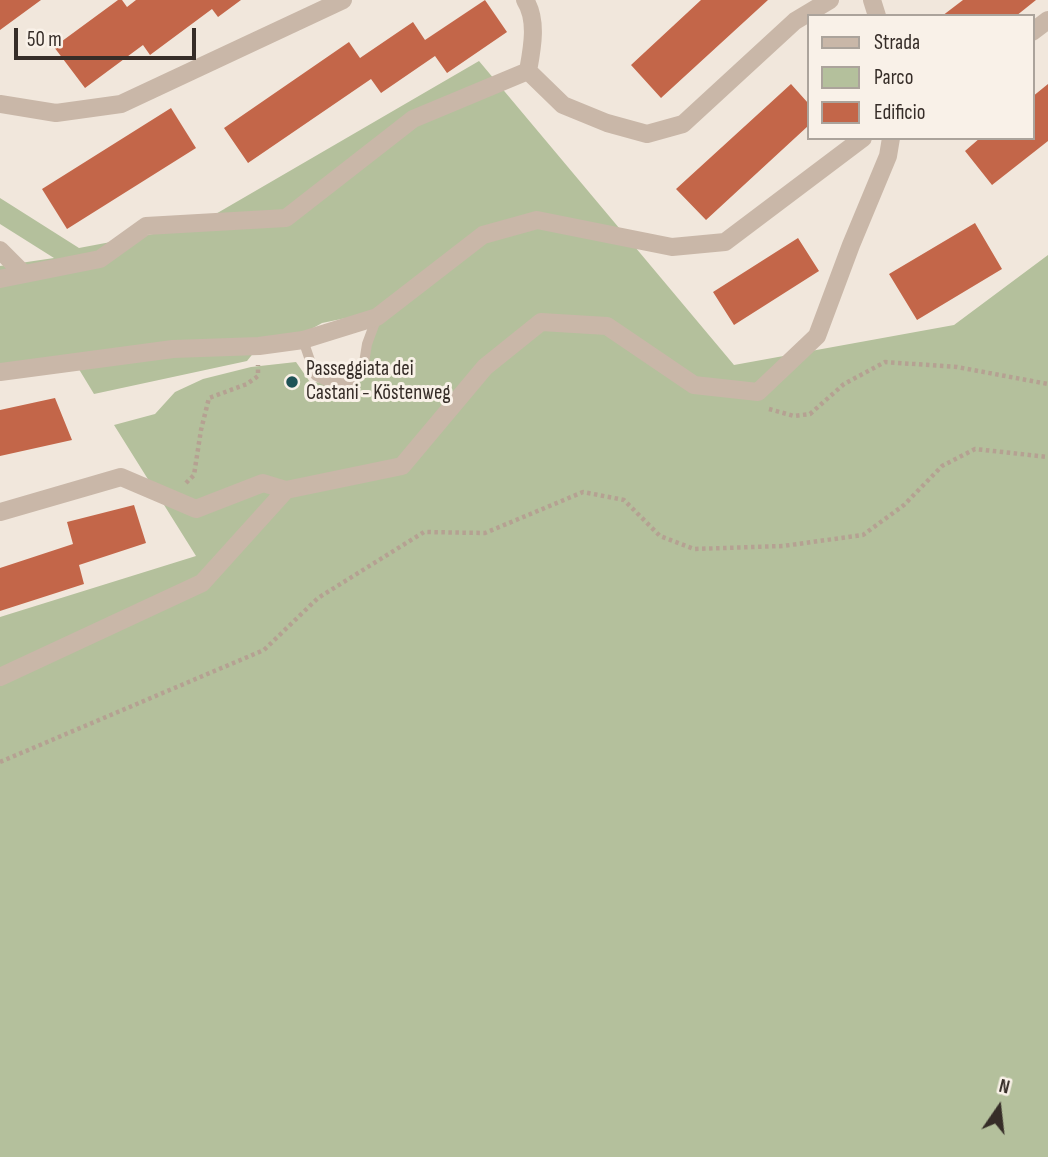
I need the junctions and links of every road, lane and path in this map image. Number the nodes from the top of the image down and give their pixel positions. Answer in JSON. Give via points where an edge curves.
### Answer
{"nodes":[{"id":1,"x":343,"y":0,"type":"edge"},
{"id":2,"x":525,"y":0,"type":"edge"},
{"id":3,"x":830,"y":0,"type":"edge"},
{"id":4,"x":806,"y":14,"type":"edge"},
{"id":5,"x":807,"y":14,"type":"edge"},
{"id":6,"x":528,"y":71,"type":"junction"},
{"id":7,"x":0,"y":104,"type":"edge"},
{"id":8,"x":860,"y":140,"type":"edge"},
{"id":9,"x":891,"y":140,"type":"edge"},
{"id":10,"x":0,"y":250,"type":"edge"},
{"id":11,"x":24,"y":274,"type":"junction"},
{"id":12,"x":0,"y":279,"type":"edge"},
{"id":13,"x":377,"y":317,"type":"junction"},
{"id":14,"x":303,"y":340,"type":"junction"},
{"id":15,"x":259,"y":346,"type":"junction"},
{"id":16,"x":0,"y":372,"type":"edge"},
{"id":17,"x":1048,"y":384,"type":"edge"},
{"id":18,"x":758,"y":392,"type":"junction"},
{"id":19,"x":1048,"y":457,"type":"edge"},
{"id":20,"x":286,"y":490,"type":"junction"},
{"id":21,"x":170,"y":498,"type":"junction"},
{"id":22,"x":0,"y":512,"type":"edge"},
{"id":23,"x":0,"y":677,"type":"edge"},
{"id":24,"x":0,"y":762,"type":"edge"}],
"edges":[{"from":1,"to":7,"type":"street","via":[[121,104],[56,113]]},
{"from":2,"to":6,"type":"street","via":[[534,37]]},
{"from":3,"to":5,"type":"street"},
{"from":4,"to":6,"type":"street","via":[[683,124],[648,134],[563,105]]},
{"from":6,"to":11,"type":"street","via":[[413,119],[286,218],[146,226],[100,259]]},
{"from":8,"to":13,"type":"street","via":[[725,242],[672,247],[537,220],[483,235]]},
{"from":9,"to":18,"type":"street","via":[[817,336]]},
{"from":10,"to":11,"type":"street"},
{"from":11,"to":12,"type":"street"},
{"from":13,"to":14,"type":"street"},
{"from":13,"to":14,"type":"lane","via":[[363,369],[350,384],[328,382],[315,375]]},
{"from":14,"to":15,"type":"street"},
{"from":15,"to":16,"type":"street","via":[[173,349]]},
{"from":15,"to":21,"type":"path","via":[[258,376],[209,398],[194,475]]},
{"from":17,"to":18,"type":"path","via":[[957,367],[886,362],[844,384],[810,414],[794,416],[766,408]]},
{"from":18,"to":20,"type":"street","via":[[694,385],[607,326],[541,322],[485,367],[402,466]]},
{"from":19,"to":24,"type":"path","via":[[975,449],[942,466],[904,505],[863,535],[783,546],[694,549],[660,536],[624,500],[583,492],[485,533],[424,532],[318,598],[264,650]]},
{"from":20,"to":21,"type":"street","via":[[263,483],[195,509]]},
{"from":20,"to":23,"type":"street","via":[[202,583]]},
{"from":21,"to":22,"type":"street","via":[[121,477]]}]}
